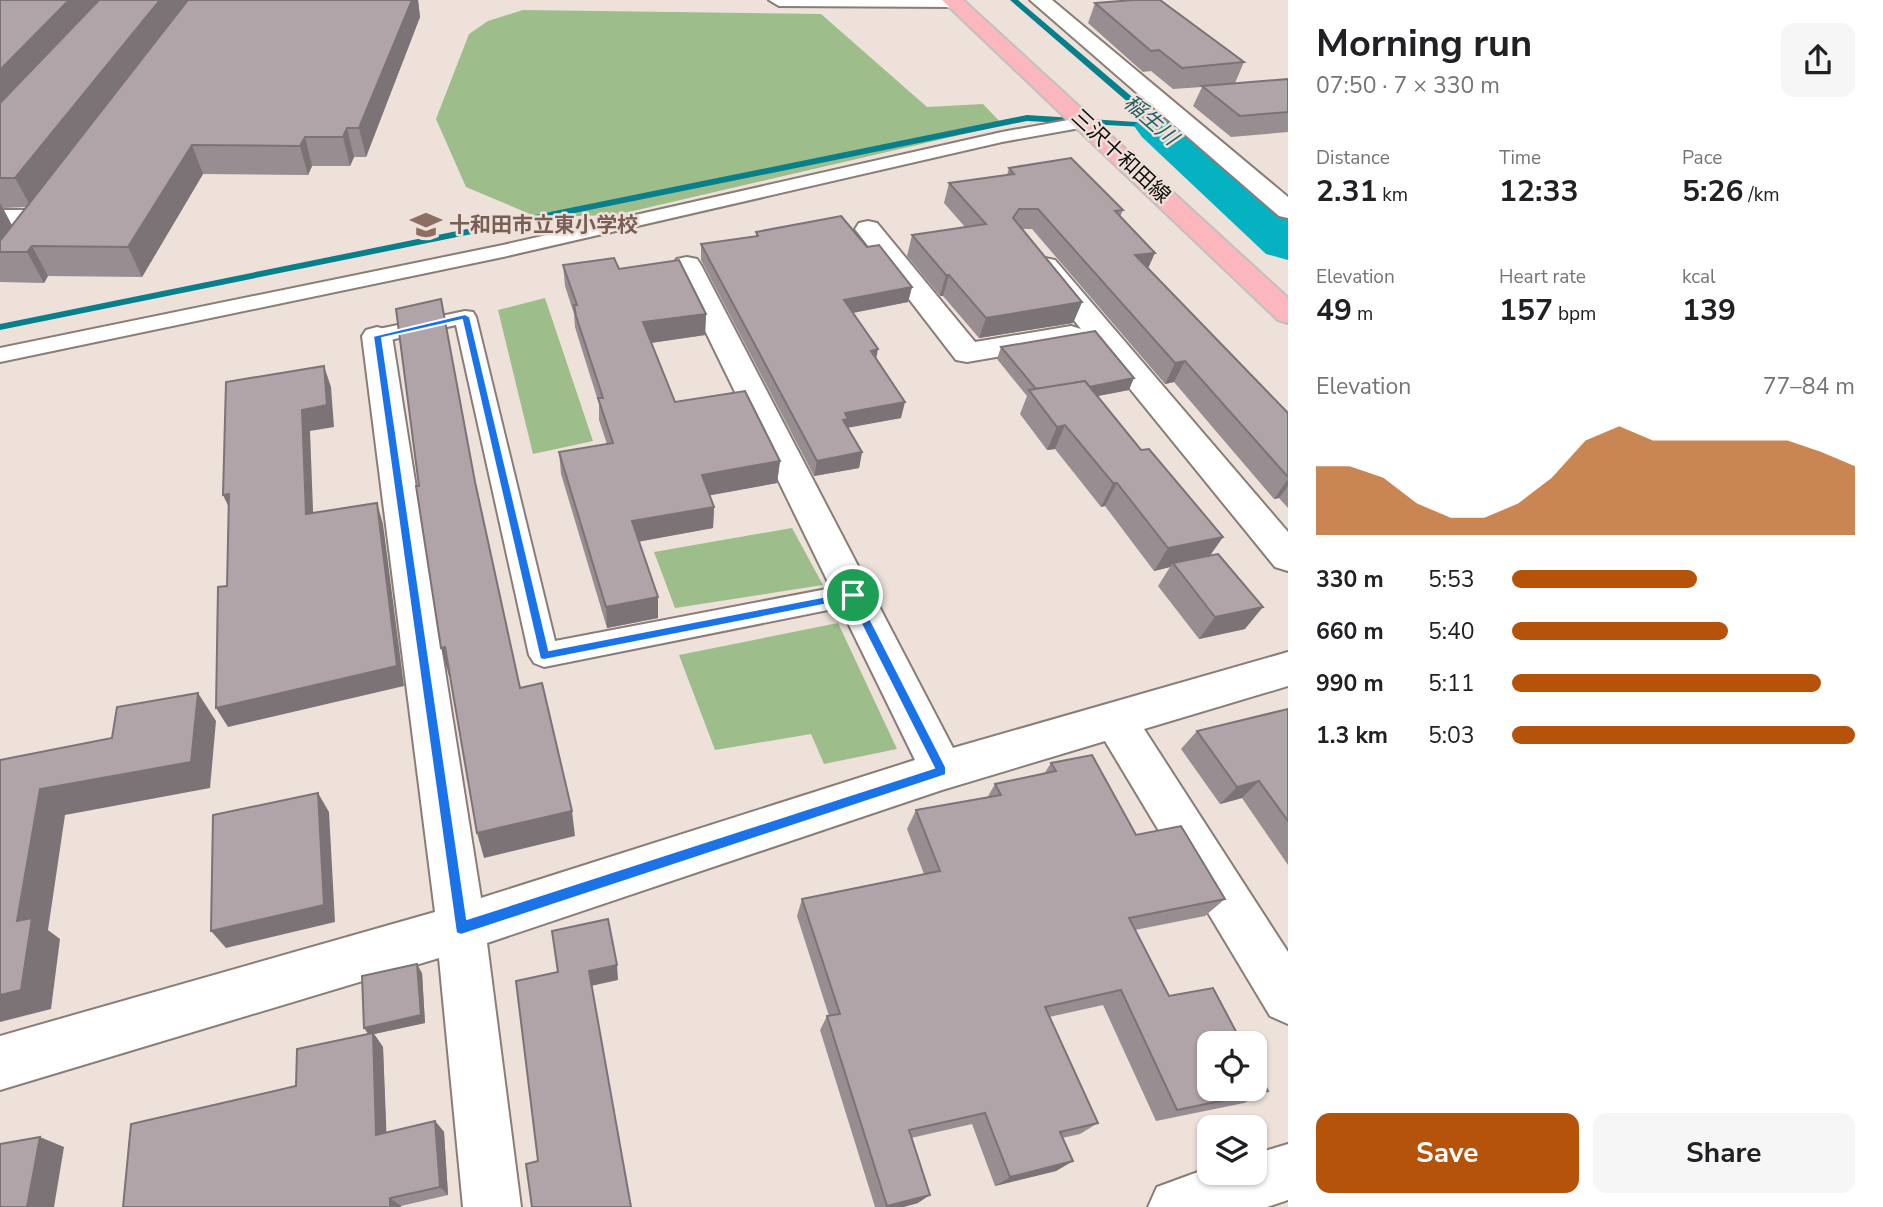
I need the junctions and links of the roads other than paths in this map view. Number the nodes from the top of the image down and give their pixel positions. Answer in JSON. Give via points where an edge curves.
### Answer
{"nodes":[{"id":1,"x":779,"y":0,"type":"edge"},
{"id":2,"x":1040,"y":0,"type":"edge"},
{"id":3,"x":952,"y":1,"type":"edge"},
{"id":4,"x":1185,"y":97,"type":"dead end"},
{"id":5,"x":1159,"y":100,"type":"junction"},
{"id":6,"x":1084,"y":122,"type":"junction"},
{"id":7,"x":72,"y":175,"type":"edge"},
{"id":8,"x":1288,"y":210,"type":"edge"},
{"id":9,"x":0,"y":218,"type":"edge"},
{"id":10,"x":868,"y":229,"type":"dead end"},
{"id":11,"x":1031,"y":248,"type":"edge"},
{"id":12,"x":687,"y":265,"type":"dead end"},
{"id":13,"x":1288,"y":314,"type":"edge"},
{"id":14,"x":1099,"y":330,"type":"junction"},
{"id":15,"x":377,"y":336,"type":"joint"},
{"id":16,"x":0,"y":355,"type":"edge"},
{"id":17,"x":1288,"y":557,"type":"edge"},
{"id":18,"x":853,"y":595,"type":"junction"},
{"id":19,"x":1288,"y":669,"type":"edge"},
{"id":20,"x":1116,"y":721,"type":"junction"},
{"id":21,"x":942,"y":771,"type":"junction"},
{"id":22,"x":461,"y":928,"type":"junction"},
{"id":23,"x":1288,"y":998,"type":"edge"},
{"id":24,"x":0,"y":1063,"type":"edge"},
{"id":25,"x":1288,"y":1172,"type":"edge"},
{"id":26,"x":492,"y":1207,"type":"edge"},
{"id":27,"x":1177,"y":1207,"type":"edge"}],
"edges":[{"from":1,"to":3,"type":"street"},
{"from":2,"to":5,"type":"street"},
{"from":3,"to":6,"type":"main road","name":"三沢十和田線"},
{"from":4,"to":5,"type":"street"},
{"from":5,"to":8,"type":"street"},
{"from":6,"to":13,"type":"main road","name":"三沢十和田線"},
{"from":6,"to":16,"type":"lane","via":[[489,254]]},
{"from":7,"to":9,"type":"street","via":[[31,229]]},
{"from":10,"to":14,"type":"street","via":[[967,353]]},
{"from":11,"to":14,"type":"street"},
{"from":12,"to":18,"type":"street"},
{"from":14,"to":17,"type":"street"},
{"from":15,"to":18,"type":"lane","via":[[465,317],[544,655]]},
{"from":15,"to":22,"type":"street"},
{"from":18,"to":21,"type":"street"},
{"from":19,"to":20,"type":"street"},
{"from":20,"to":21,"type":"street"},
{"from":20,"to":23,"type":"street"},
{"from":21,"to":22,"type":"street"},
{"from":22,"to":24,"type":"street"},
{"from":22,"to":26,"type":"street"},
{"from":25,"to":27,"type":"street"}]}
